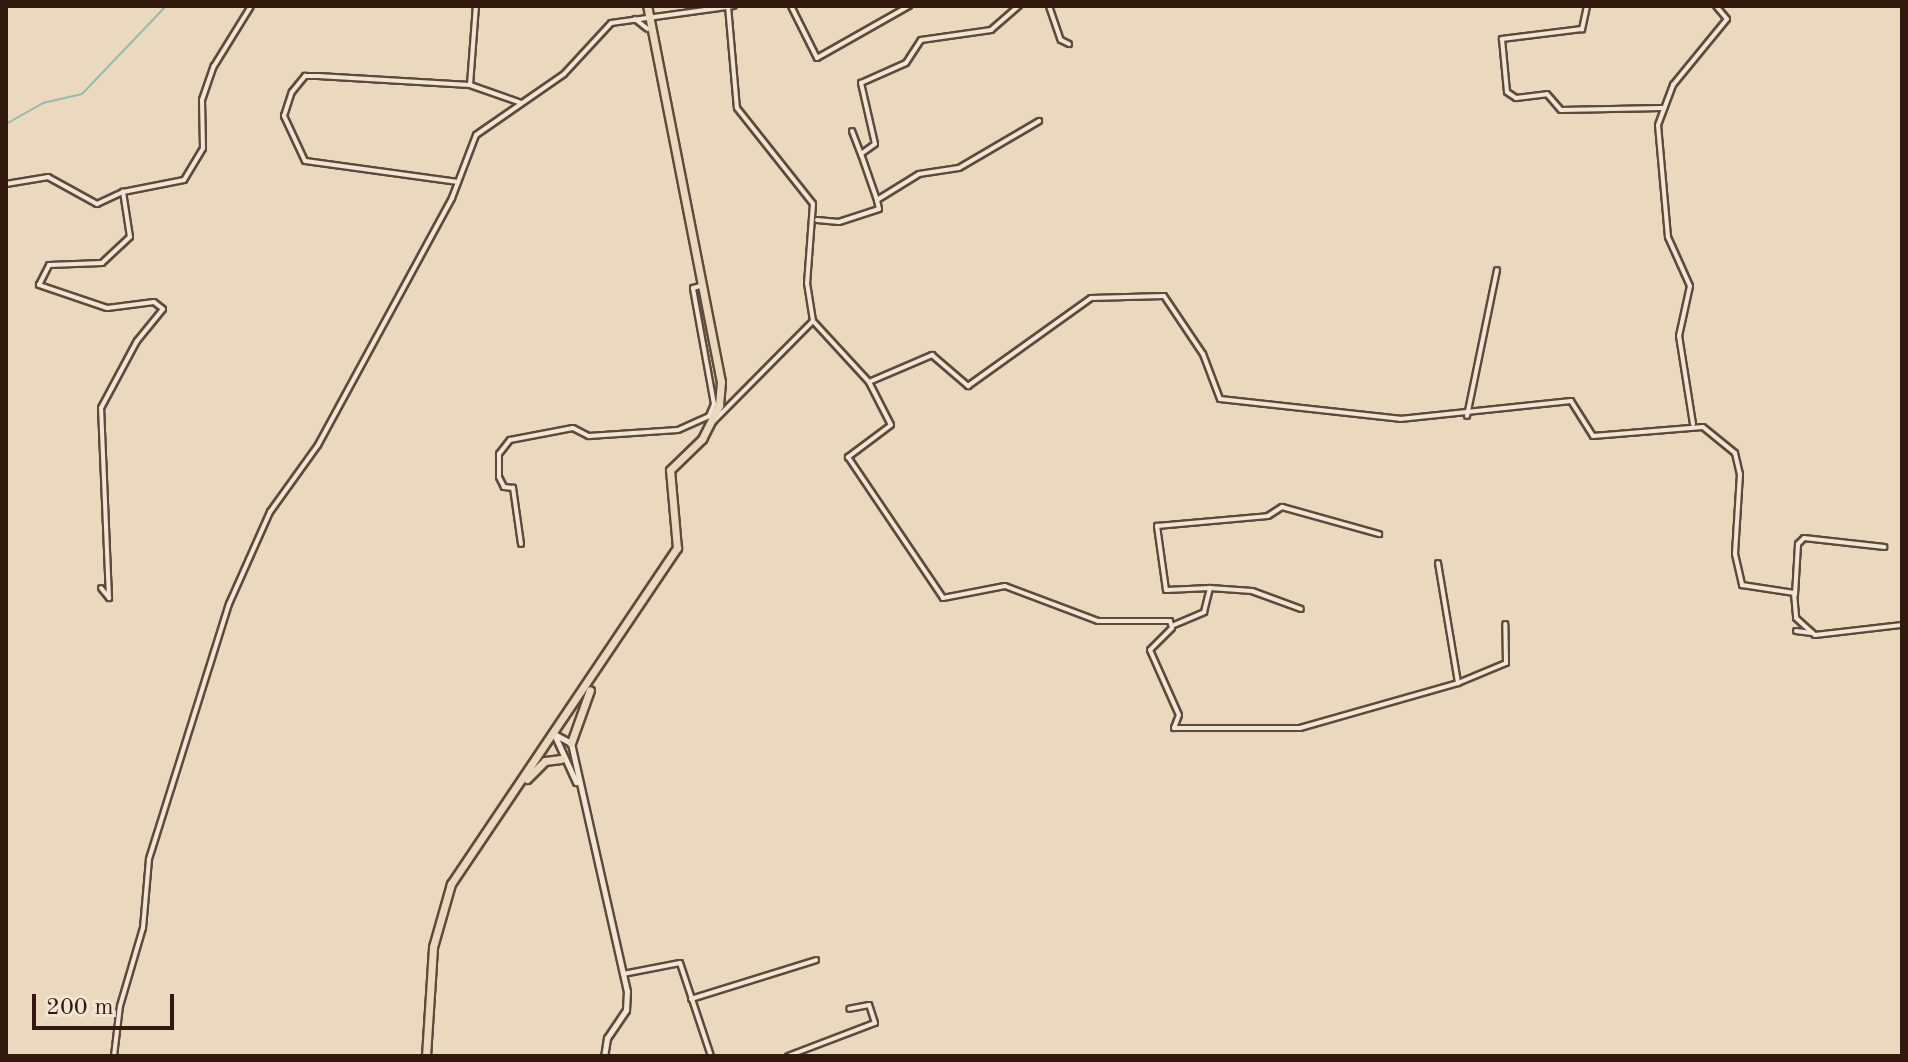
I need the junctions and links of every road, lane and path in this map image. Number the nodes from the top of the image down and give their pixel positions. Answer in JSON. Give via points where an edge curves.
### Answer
{"nodes":[{"id":1,"x":251,"y":6,"type":"edge"},
{"id":2,"x":476,"y":6,"type":"edge"},
{"id":3,"x":647,"y":6,"type":"edge"},
{"id":4,"x":791,"y":6,"type":"edge"},
{"id":5,"x":909,"y":6,"type":"edge"},
{"id":6,"x":1019,"y":6,"type":"edge"},
{"id":7,"x":1049,"y":6,"type":"edge"},
{"id":8,"x":1587,"y":6,"type":"edge"},
{"id":9,"x":1716,"y":6,"type":"edge"},
{"id":10,"x":730,"y":7,"type":"edge"},
{"id":11,"x":646,"y":16,"type":"junction"},
{"id":12,"x":630,"y":19,"type":"junction"},
{"id":13,"x":648,"y":29,"type":"junction"},
{"id":14,"x":1069,"y":44,"type":"dead end"},
{"id":15,"x":470,"y":85,"type":"junction"},
{"id":16,"x":521,"y":103,"type":"junction"},
{"id":17,"x":1662,"y":108,"type":"junction"},
{"id":18,"x":1039,"y":121,"type":"dead end"},
{"id":19,"x":852,"y":131,"type":"dead end"},
{"id":20,"x":861,"y":154,"type":"junction"},
{"id":21,"x":458,"y":182,"type":"junction"},
{"id":22,"x":6,"y":184,"type":"edge"},
{"id":23,"x":123,"y":192,"type":"junction"},
{"id":24,"x":877,"y":200,"type":"junction"},
{"id":25,"x":817,"y":220,"type":"junction"},
{"id":26,"x":1497,"y":270,"type":"dead end"},
{"id":27,"x":700,"y":286,"type":"junction"},
{"id":28,"x":813,"y":321,"type":"junction"},
{"id":29,"x":869,"y":382,"type":"junction"},
{"id":30,"x":1467,"y":416,"type":"junction"},
{"id":31,"x":713,"y":422,"type":"junction"},
{"id":32,"x":1693,"y":424,"type":"junction"},
{"id":33,"x":1379,"y":534,"type":"dead end"},
{"id":34,"x":521,"y":544,"type":"dead end"},
{"id":35,"x":1884,"y":547,"type":"dead end"},
{"id":36,"x":1438,"y":563,"type":"dead end"},
{"id":37,"x":101,"y":588,"type":"dead end"},
{"id":38,"x":1210,"y":588,"type":"junction"},
{"id":39,"x":1795,"y":595,"type":"junction"},
{"id":40,"x":1301,"y":609,"type":"dead end"},
{"id":41,"x":1505,"y":624,"type":"dead end"},
{"id":42,"x":1174,"y":625,"type":"junction"},
{"id":43,"x":1902,"y":625,"type":"edge"},
{"id":44,"x":1796,"y":631,"type":"dead end"},
{"id":45,"x":1812,"y":633,"type":"junction"},
{"id":46,"x":602,"y":667,"type":"junction"},
{"id":47,"x":1458,"y":683,"type":"junction"},
{"id":48,"x":554,"y":734,"type":"junction"},
{"id":49,"x":571,"y":743,"type":"junction"},
{"id":50,"x":561,"y":759,"type":"junction"},
{"id":51,"x":578,"y":786,"type":"junction"},
{"id":52,"x":512,"y":795,"type":"junction"},
{"id":53,"x":816,"y":960,"type":"dead end"},
{"id":54,"x":623,"y":974,"type":"junction"},
{"id":55,"x":691,"y":999,"type":"junction"},
{"id":56,"x":849,"y":1009,"type":"dead end"},
{"id":57,"x":114,"y":1056,"type":"edge"},
{"id":58,"x":426,"y":1056,"type":"edge"},
{"id":59,"x":604,"y":1056,"type":"edge"},
{"id":60,"x":711,"y":1056,"type":"edge"},
{"id":61,"x":788,"y":1056,"type":"edge"}],
"edges":[{"from":1,"to":23,"type":"street","via":[[206,88],[203,148],[194,165],[175,185]]},
{"from":2,"to":15,"type":"street"},
{"from":3,"to":11,"type":"main road"},
{"from":3,"to":12,"type":"street"},
{"from":4,"to":5,"type":"street","via":[[817,58]]},
{"from":6,"to":20,"type":"street","via":[[991,30],[921,40],[911,59],[861,83],[875,144]]},
{"from":7,"to":14,"type":"street","via":[[1061,40]]},
{"from":8,"to":17,"type":"street","via":[[1582,29],[1502,39],[1507,92],[1516,98],[1547,94],[1561,110]]},
{"from":9,"to":17,"type":"street","via":[[1727,19],[1685,68]]},
{"from":10,"to":11,"type":"street"},
{"from":10,"to":25,"type":"street","via":[[737,108],[805,189]]},
{"from":11,"to":12,"type":"street"},
{"from":11,"to":13,"type":"main road"},
{"from":12,"to":13,"type":"street"},
{"from":12,"to":16,"type":"street","via":[[600,29],[564,74]]},
{"from":13,"to":27,"type":"main road"},
{"from":15,"to":16,"type":"street"},
{"from":15,"to":21,"type":"street","via":[[305,76],[284,116],[305,161],[426,173]]},
{"from":16,"to":21,"type":"street","via":[[476,135]]},
{"from":17,"to":32,"type":"street","via":[[1658,163],[1668,237],[1690,286],[1679,336]]},
{"from":18,"to":24,"type":"street","via":[[970,163],[927,170]]},
{"from":19,"to":20,"type":"street"},
{"from":20,"to":24,"type":"street"},
{"from":21,"to":57,"type":"street","via":[[336,415],[270,512],[229,604],[149,859],[143,928],[120,1006]]},
{"from":22,"to":23,"type":"street","via":[[48,177],[97,204]]},
{"from":23,"to":37,"type":"street","via":[[130,237],[102,263],[49,265],[39,285],[107,308],[154,302],[163,309],[137,341],[101,408],[109,598]]},
{"from":24,"to":25,"type":"street","via":[[879,209],[870,212],[839,222]]},
{"from":25,"to":28,"type":"street","via":[[807,283]]},
{"from":26,"to":30,"type":"street"},
{"from":27,"to":31,"type":"main road","via":[[721,382]]},
{"from":27,"to":34,"type":"street","via":[[693,288],[714,404],[709,416],[678,430],[589,436],[573,428],[510,440],[499,454],[499,477],[504,487],[513,488]]},
{"from":28,"to":29,"type":"street"},
{"from":28,"to":31,"type":"street"},
{"from":29,"to":30,"type":"street","via":[[932,355],[968,386],[1091,298],[1164,296],[1203,354],[1220,399],[1400,419]]},
{"from":29,"to":42,"type":"street","via":[[891,425],[848,457],[943,598],[1005,586],[1098,621]]},
{"from":30,"to":32,"type":"street","via":[[1571,401],[1593,436]]},
{"from":31,"to":46,"type":"main road","via":[[670,470],[677,548]]},
{"from":32,"to":39,"type":"street","via":[[1735,453],[1735,554],[1742,585]]},
{"from":33,"to":38,"type":"street","via":[[1288,507],[1268,516],[1157,526],[1166,590]]},
{"from":35,"to":39,"type":"street","via":[[1804,538],[1798,544]]},
{"from":36,"to":47,"type":"street"},
{"from":38,"to":40,"type":"street","via":[[1252,591]]},
{"from":38,"to":42,"type":"street","via":[[1204,612]]},
{"from":39,"to":45,"type":"street","via":[[1796,618]]},
{"from":41,"to":47,"type":"street","via":[[1506,663]]},
{"from":42,"to":47,"type":"street","via":[[1150,650],[1179,715],[1174,728],[1300,728]]},
{"from":43,"to":45,"type":"street"},
{"from":44,"to":45,"type":"street"},
{"from":46,"to":48,"type":"main road"},
{"from":46,"to":49,"type":"main road"},
{"from":48,"to":49,"type":"street"},
{"from":48,"to":50,"type":"street"},
{"from":48,"to":52,"type":"main road"},
{"from":49,"to":51,"type":"street"},
{"from":50,"to":51,"type":"street"},
{"from":50,"to":52,"type":"main road","via":[[545,761]]},
{"from":51,"to":54,"type":"street"},
{"from":52,"to":58,"type":"main road","via":[[459,867],[442,904]]},
{"from":53,"to":55,"type":"street"},
{"from":54,"to":55,"type":"street","via":[[676,961]]},
{"from":54,"to":59,"type":"street","via":[[626,1010],[607,1038]]},
{"from":55,"to":60,"type":"street"},
{"from":56,"to":61,"type":"street","via":[[869,1005],[875,1023]]}]}
